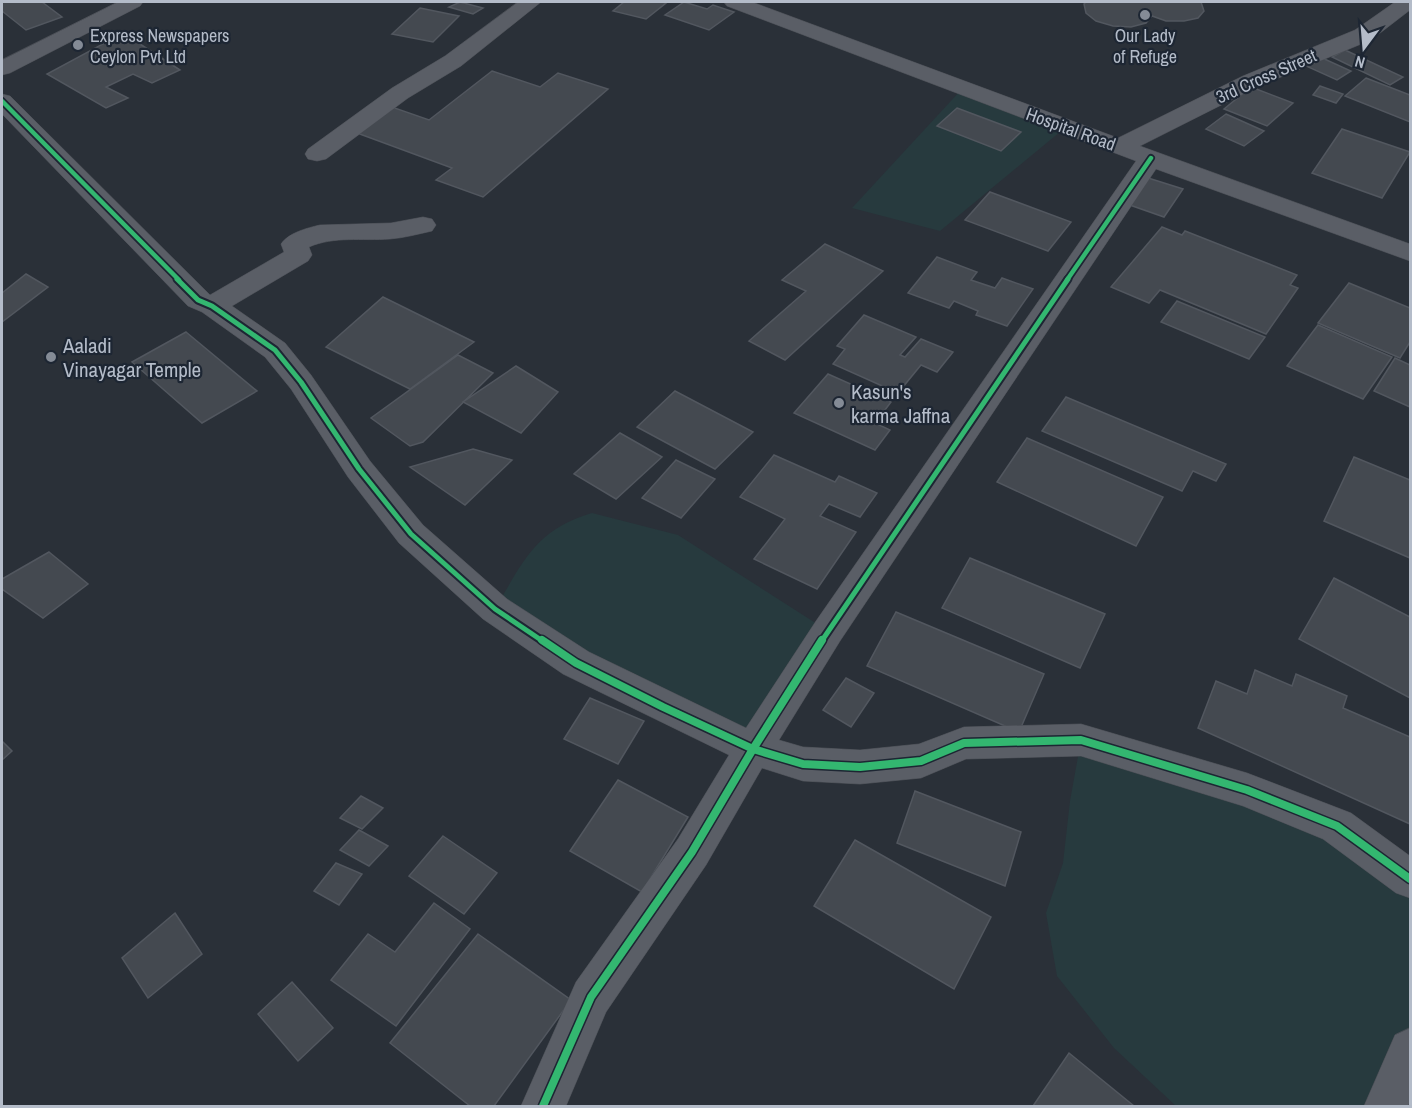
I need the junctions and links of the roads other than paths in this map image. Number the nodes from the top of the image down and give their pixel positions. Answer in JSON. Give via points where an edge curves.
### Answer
{"nodes":[{"id":1,"x":133,"y":2,"type":"edge"},
{"id":2,"x":531,"y":2,"type":"edge"},
{"id":3,"x":734,"y":2,"type":"edge"},
{"id":4,"x":1408,"y":2,"type":"edge"},
{"id":5,"x":2,"y":68,"type":"edge"},
{"id":6,"x":2,"y":101,"type":"edge"},
{"id":7,"x":1136,"y":152,"type":"junction"},
{"id":8,"x":317,"y":154,"type":"dead end"},
{"id":9,"x":423,"y":225,"type":"dead end"},
{"id":10,"x":1410,"y":253,"type":"edge"},
{"id":11,"x":212,"y":306,"type":"junction"},
{"id":12,"x":753,"y":748,"type":"junction"},
{"id":13,"x":1410,"y":879,"type":"edge"},
{"id":14,"x":1410,"y":1050,"type":"edge"},
{"id":15,"x":543,"y":1107,"type":"edge"},
{"id":16,"x":1386,"y":1107,"type":"edge"}],
"edges":[{"from":1,"to":5,"type":"street"},
{"from":2,"to":8,"type":"street"},
{"from":3,"to":7,"type":"street","name":"Hospital Road"},
{"from":4,"to":7,"type":"street","name":"3rd Cross Street","via":[[1364,35],[1251,81]]},
{"from":6,"to":11,"type":"street","via":[[198,300]]},
{"from":7,"to":10,"type":"street","name":"Hospital Road"},
{"from":7,"to":12,"type":"street"},
{"from":9,"to":11,"type":"street","via":[[391,231],[320,233],[294,244],[299,255]]},
{"from":11,"to":12,"type":"street","via":[[275,350],[301,382],[358,469],[411,534],[495,609],[576,663]]},
{"from":12,"to":13,"type":"street","via":[[802,764],[860,767],[921,760],[964,743],[1082,740],[1247,790],[1337,826]]},
{"from":12,"to":15,"type":"street","via":[[692,852],[591,997]]},
{"from":14,"to":16,"type":"street"}]}
